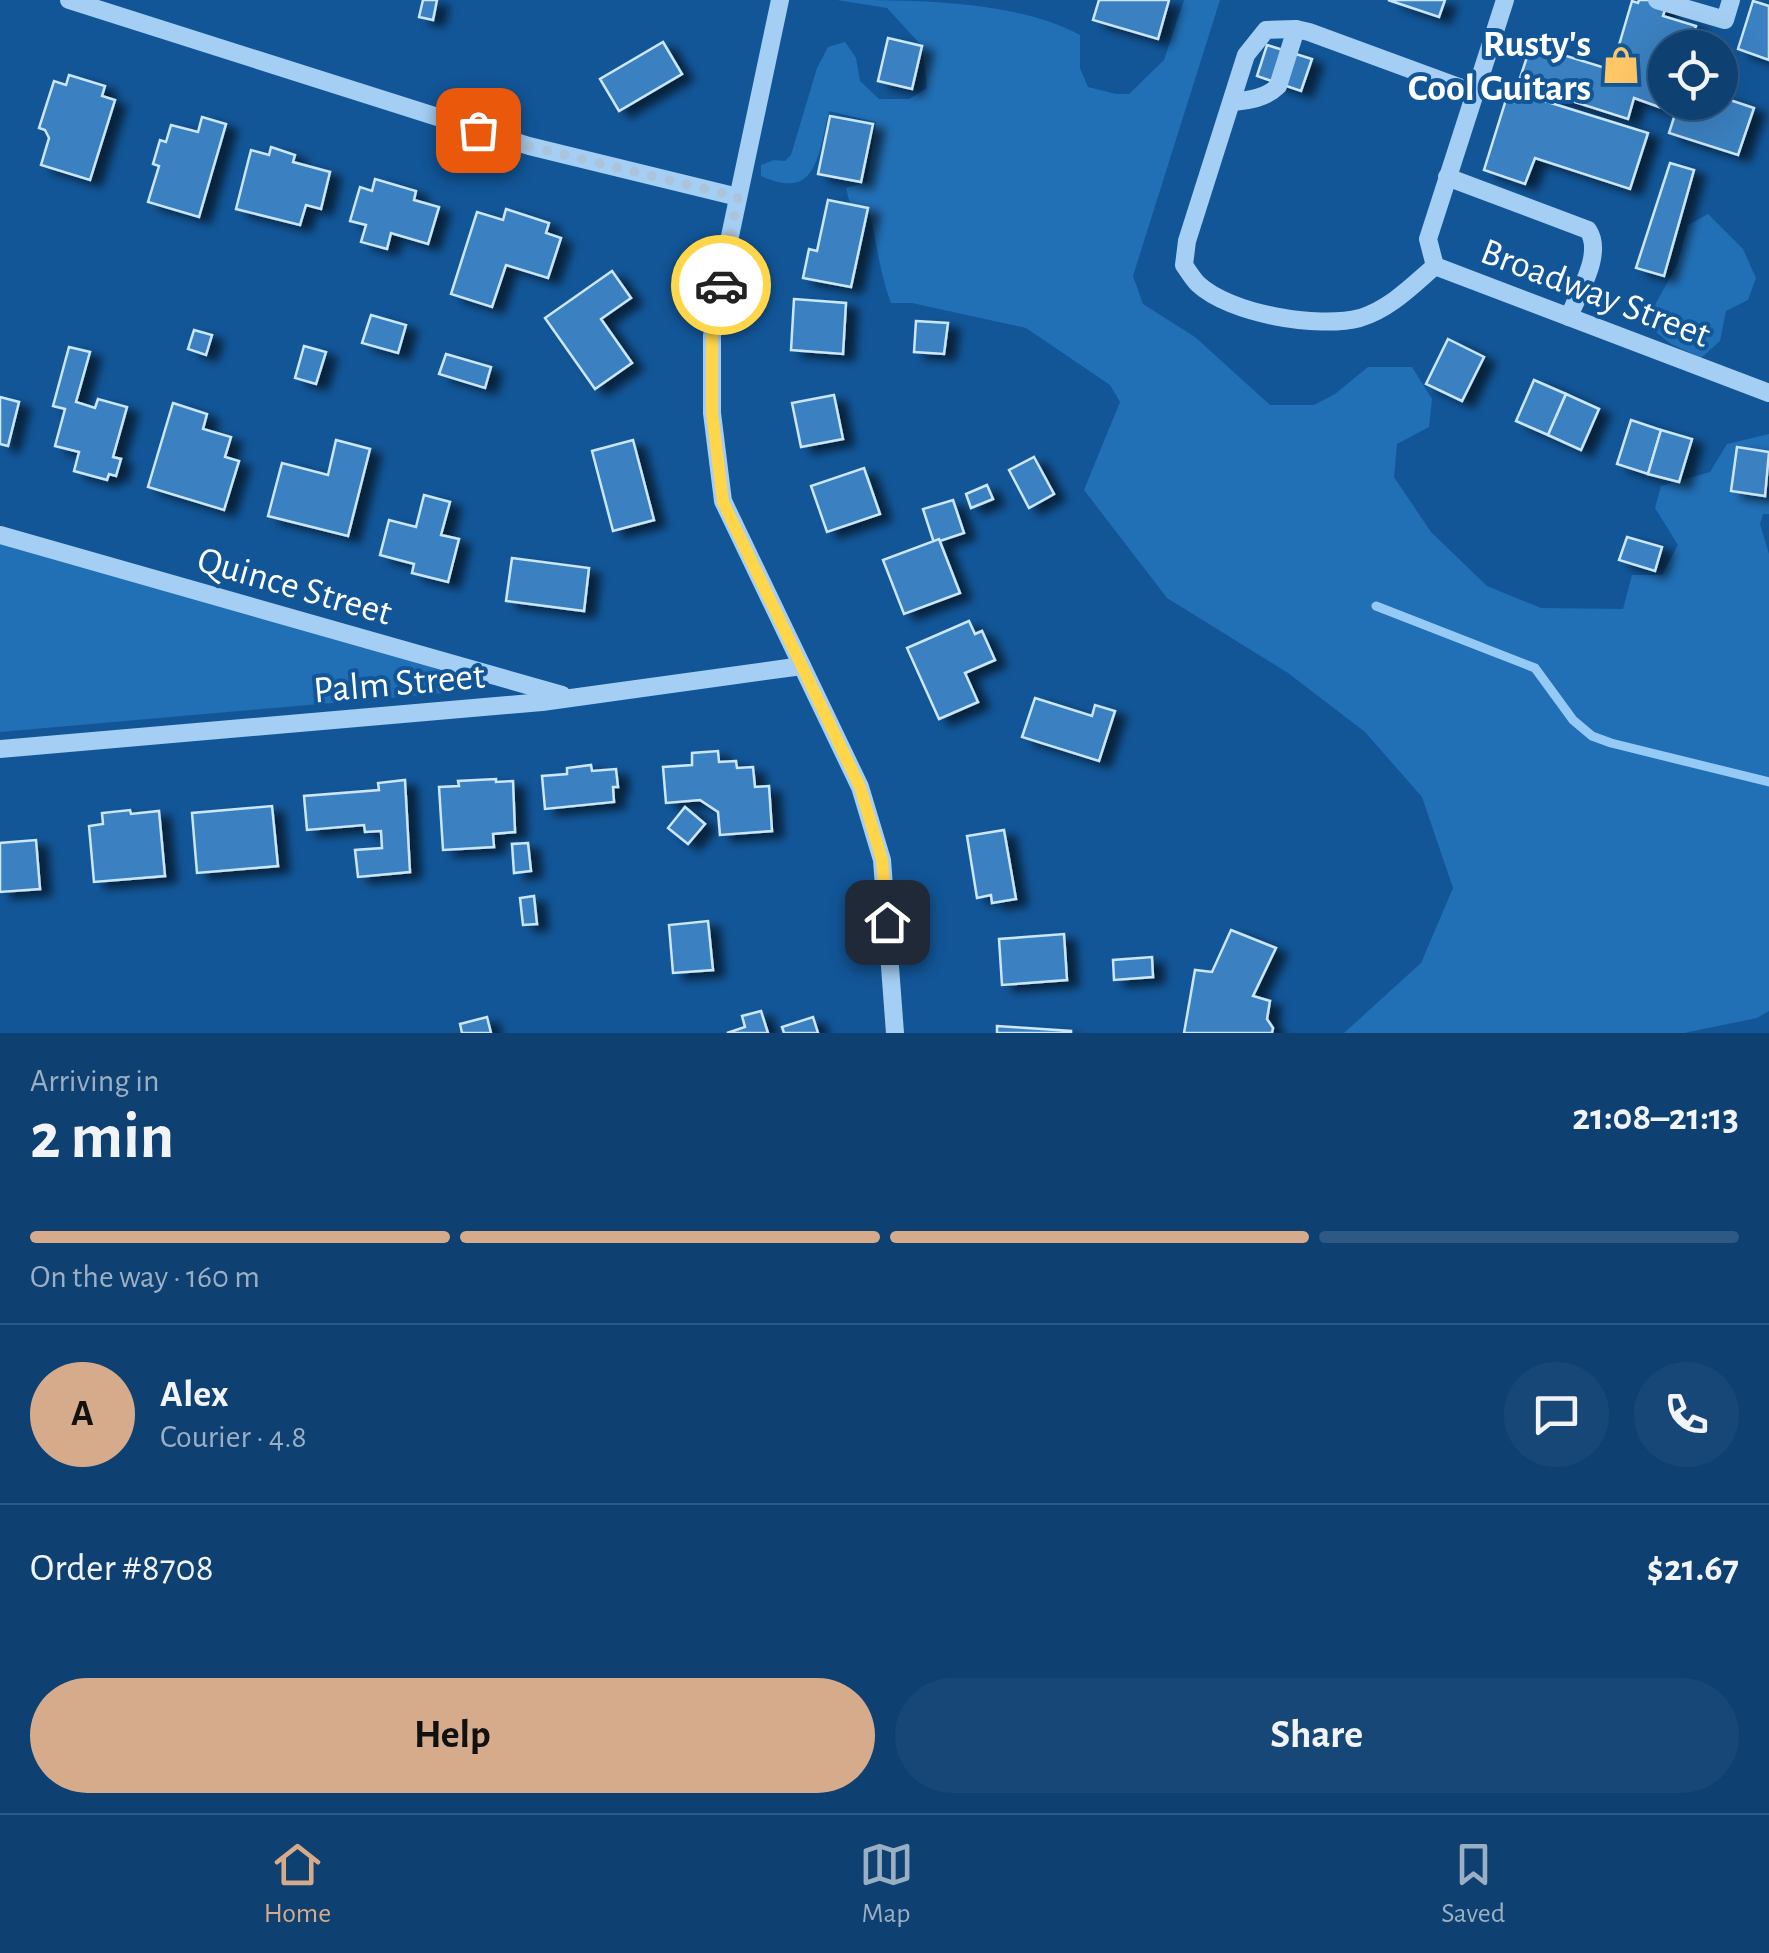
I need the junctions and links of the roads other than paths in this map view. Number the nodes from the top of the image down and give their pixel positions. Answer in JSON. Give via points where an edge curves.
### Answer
{"nodes":[{"id":1,"x":69,"y":0,"type":"edge"},
{"id":2,"x":780,"y":0,"type":"edge"},
{"id":3,"x":1505,"y":0,"type":"edge"},
{"id":4,"x":1657,"y":0,"type":"edge"},
{"id":5,"x":1731,"y":0,"type":"edge"},
{"id":6,"x":1296,"y":29,"type":"junction"},
{"id":7,"x":1475,"y":92,"type":"junction"},
{"id":8,"x":1233,"y":102,"type":"junction"},
{"id":9,"x":1446,"y":177,"type":"junction"},
{"id":10,"x":738,"y":197,"type":"junction"},
{"id":11,"x":1436,"y":266,"type":"junction"},
{"id":12,"x":1569,"y":317,"type":"junction"},
{"id":13,"x":1769,"y":394,"type":"edge"},
{"id":14,"x":0,"y":535,"type":"edge"},
{"id":15,"x":802,"y":666,"type":"junction"},
{"id":16,"x":572,"y":698,"type":"junction"},
{"id":17,"x":0,"y":749,"type":"edge"},
{"id":18,"x":895,"y":1033,"type":"edge"}],
"edges":[{"from":1,"to":10,"type":"street","via":[[528,146]]},
{"from":2,"to":10,"type":"street"},
{"from":3,"to":7,"type":"street","name":"Broadway Street"},
{"from":4,"to":5,"type":"street","via":[[1725,20]]},
{"from":6,"to":7,"type":"street"},
{"from":6,"to":8,"type":"street","via":[[1278,86]]},
{"from":6,"to":8,"type":"street","via":[[1266,30],[1246,54]]},
{"from":7,"to":9,"type":"street","name":"Broadway Street"},
{"from":8,"to":11,"type":"street","via":[[1187,241],[1184,265],[1199,285],[1242,309],[1288,318],[1359,318],[1397,299]]},
{"from":9,"to":11,"type":"street","name":"Broadway Street","via":[[1428,238]]},
{"from":9,"to":12,"type":"street","via":[[1588,230],[1594,253]]},
{"from":10,"to":15,"type":"street","via":[[712,336],[712,413],[723,502]]},
{"from":11,"to":12,"type":"street","name":"Broadway Street"},
{"from":12,"to":13,"type":"street","name":"Broadway Street"},
{"from":14,"to":16,"type":"street","name":"Quince Street"},
{"from":15,"to":16,"type":"street","name":"Palm Street"},
{"from":15,"to":18,"type":"street","via":[[860,787],[882,860]]},
{"from":16,"to":17,"type":"street","name":"Palm Street"}]}
